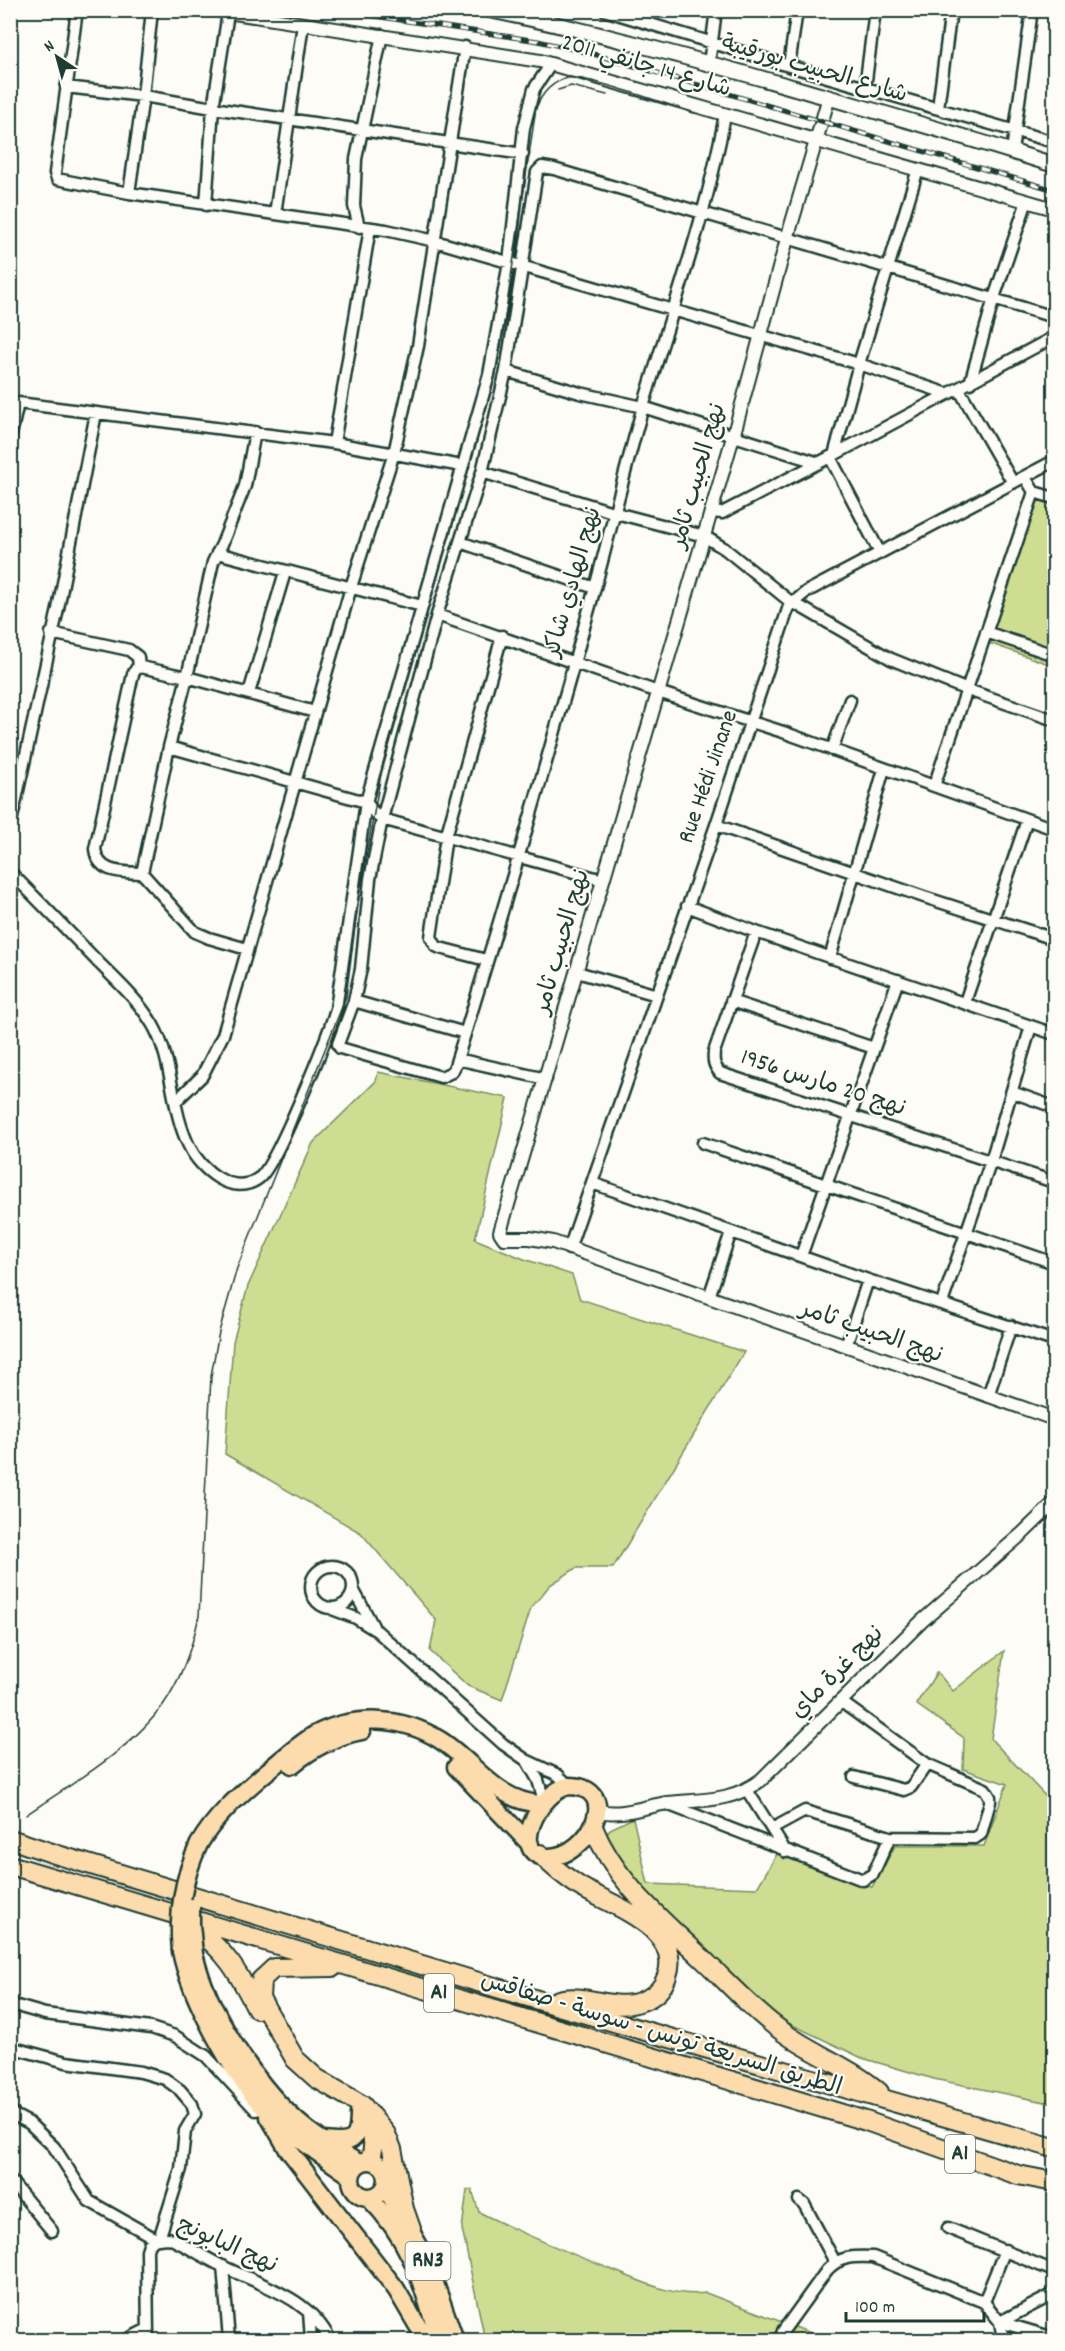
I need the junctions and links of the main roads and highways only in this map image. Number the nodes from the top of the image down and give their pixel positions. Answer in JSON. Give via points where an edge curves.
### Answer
{"nodes":[{"id":1,"x":489,"y":10,"type":"edge"},
{"id":2,"x":549,"y":16,"type":"edge"},
{"id":3,"x":1054,"y":165,"type":"edge"},
{"id":4,"x":543,"y":1803,"type":"junction"},
{"id":5,"x":595,"y":1821,"type":"junction"},
{"id":6,"x":10,"y":1839,"type":"edge"},
{"id":7,"x":204,"y":1846,"type":"junction"},
{"id":8,"x":535,"y":1849,"type":"junction"},
{"id":9,"x":10,"y":1865,"type":"edge"},
{"id":10,"x":169,"y":1914,"type":"junction"},
{"id":11,"x":188,"y":1952,"type":"junction"},
{"id":12,"x":345,"y":1965,"type":"junction"},
{"id":13,"x":551,"y":2004,"type":"junction"},
{"id":14,"x":888,"y":2098,"type":"junction"},
{"id":15,"x":267,"y":2111,"type":"junction"},
{"id":16,"x":359,"y":2113,"type":"junction"},
{"id":17,"x":321,"y":2141,"type":"junction"},
{"id":18,"x":1054,"y":2148,"type":"edge"},
{"id":19,"x":360,"y":2167,"type":"junction"},
{"id":20,"x":1017,"y":2175,"type":"junction"},
{"id":21,"x":1054,"y":2182,"type":"edge"},
{"id":22,"x":386,"y":2188,"type":"junction"},
{"id":23,"x":1054,"y":2193,"type":"edge"},
{"id":24,"x":368,"y":2197,"type":"junction"},
{"id":25,"x":411,"y":2229,"type":"junction"},
{"id":26,"x":426,"y":2340,"type":"edge"},
{"id":27,"x":439,"y":2340,"type":"edge"},
{"id":28,"x":455,"y":2340,"type":"edge"}],
"edges":[{"from":1,"to":2,"type":"main road","name":"شارع الحبيب بورقيبة"},
{"from":2,"to":3,"type":"main road","name":"شارع الحبيب بورقيبة"},
{"from":4,"to":5,"type":"highway","via":[[557,1789],[581,1787],[591,1794]]},
{"from":4,"to":7,"type":"highway","via":[[525,1803],[502,1793],[453,1749],[417,1728],[393,1722],[357,1721],[325,1730],[296,1748],[230,1803],[213,1823]]},
{"from":4,"to":8,"type":"highway","via":[[530,1830]]},
{"from":5,"to":8,"type":"highway","via":[[581,1843],[568,1851],[549,1857]]},
{"from":5,"to":14,"type":"highway","via":[[605,1854],[625,1884],[752,2006],[784,2033]]},
{"from":6,"to":13,"type":"highway","name":"الطريق السريعة تونس - سوسة - صفاقس","number":"A1"},
{"from":7,"to":8,"type":"highway","via":[[242,1807],[303,1757],[333,1739],[371,1730],[409,1736],[437,1751],[471,1780]]},
{"from":7,"to":11,"type":"highway","bridge":true,"via":[[188,1872],[181,1901],[179,1925]]},
{"from":8,"to":13,"type":"highway","via":[[572,1881],[654,1930],[669,1957],[662,1987],[643,2001],[620,2005],[570,1998]]},
{"from":9,"to":10,"type":"highway","name":"الطريق السريعة تونس - سوسة - صفاقس","number":"A1"},
{"from":10,"to":12,"type":"highway","name":"الطريق السريعة تونس - سوسة - صفاقس","number":"A1"},
{"from":10,"to":16,"type":"highway","via":[[202,1933],[226,1955],[296,2073]]},
{"from":11,"to":15,"type":"highway","via":[[191,1987],[212,2030]]},
{"from":11,"to":17,"type":"highway","via":[[234,2044],[281,2106]]},
{"from":12,"to":20,"type":"highway","name":"الطريق السريعة تونس - سوسة - صفاقس","number":"A1","via":[[866,2121]]},
{"from":12,"to":25,"type":"highway","via":[[274,1968],[261,1980],[260,1998],[302,2067],[362,2105],[386,2134]]},
{"from":13,"to":14,"type":"highway","name":"الطريق السريعة تونس - سوسة - صفاقس","number":"A1"},
{"from":14,"to":18,"type":"highway","name":"الطريق السريعة تونس - سوسة - صفاقس","number":"A1"},
{"from":15,"to":19,"type":"highway","via":[[294,2135]]},
{"from":15,"to":26,"type":"highway","via":[[273,2129],[396,2289]]},
{"from":16,"to":17,"type":"highway","via":[[358,2132],[350,2141]]},
{"from":16,"to":19,"type":"highway","via":[[373,2135],[374,2148]]},
{"from":17,"to":19,"type":"highway"},
{"from":19,"to":22,"type":"highway","number":"RN3","via":[[380,2164],[386,2172]]},
{"from":19,"to":24,"type":"highway","number":"RN3","via":[[353,2188]]},
{"from":20,"to":21,"type":"highway","name":"الطريق السريعة تونس - سوسة - صفاقس","number":"A1"},
{"from":20,"to":23,"type":"highway"},
{"from":22,"to":24,"type":"highway"},
{"from":22,"to":25,"type":"highway","number":"RN3"},
{"from":24,"to":27,"type":"highway","number":"RN3","via":[[411,2254]]},
{"from":25,"to":28,"type":"highway","number":"RN3","via":[[432,2269]]}]}
